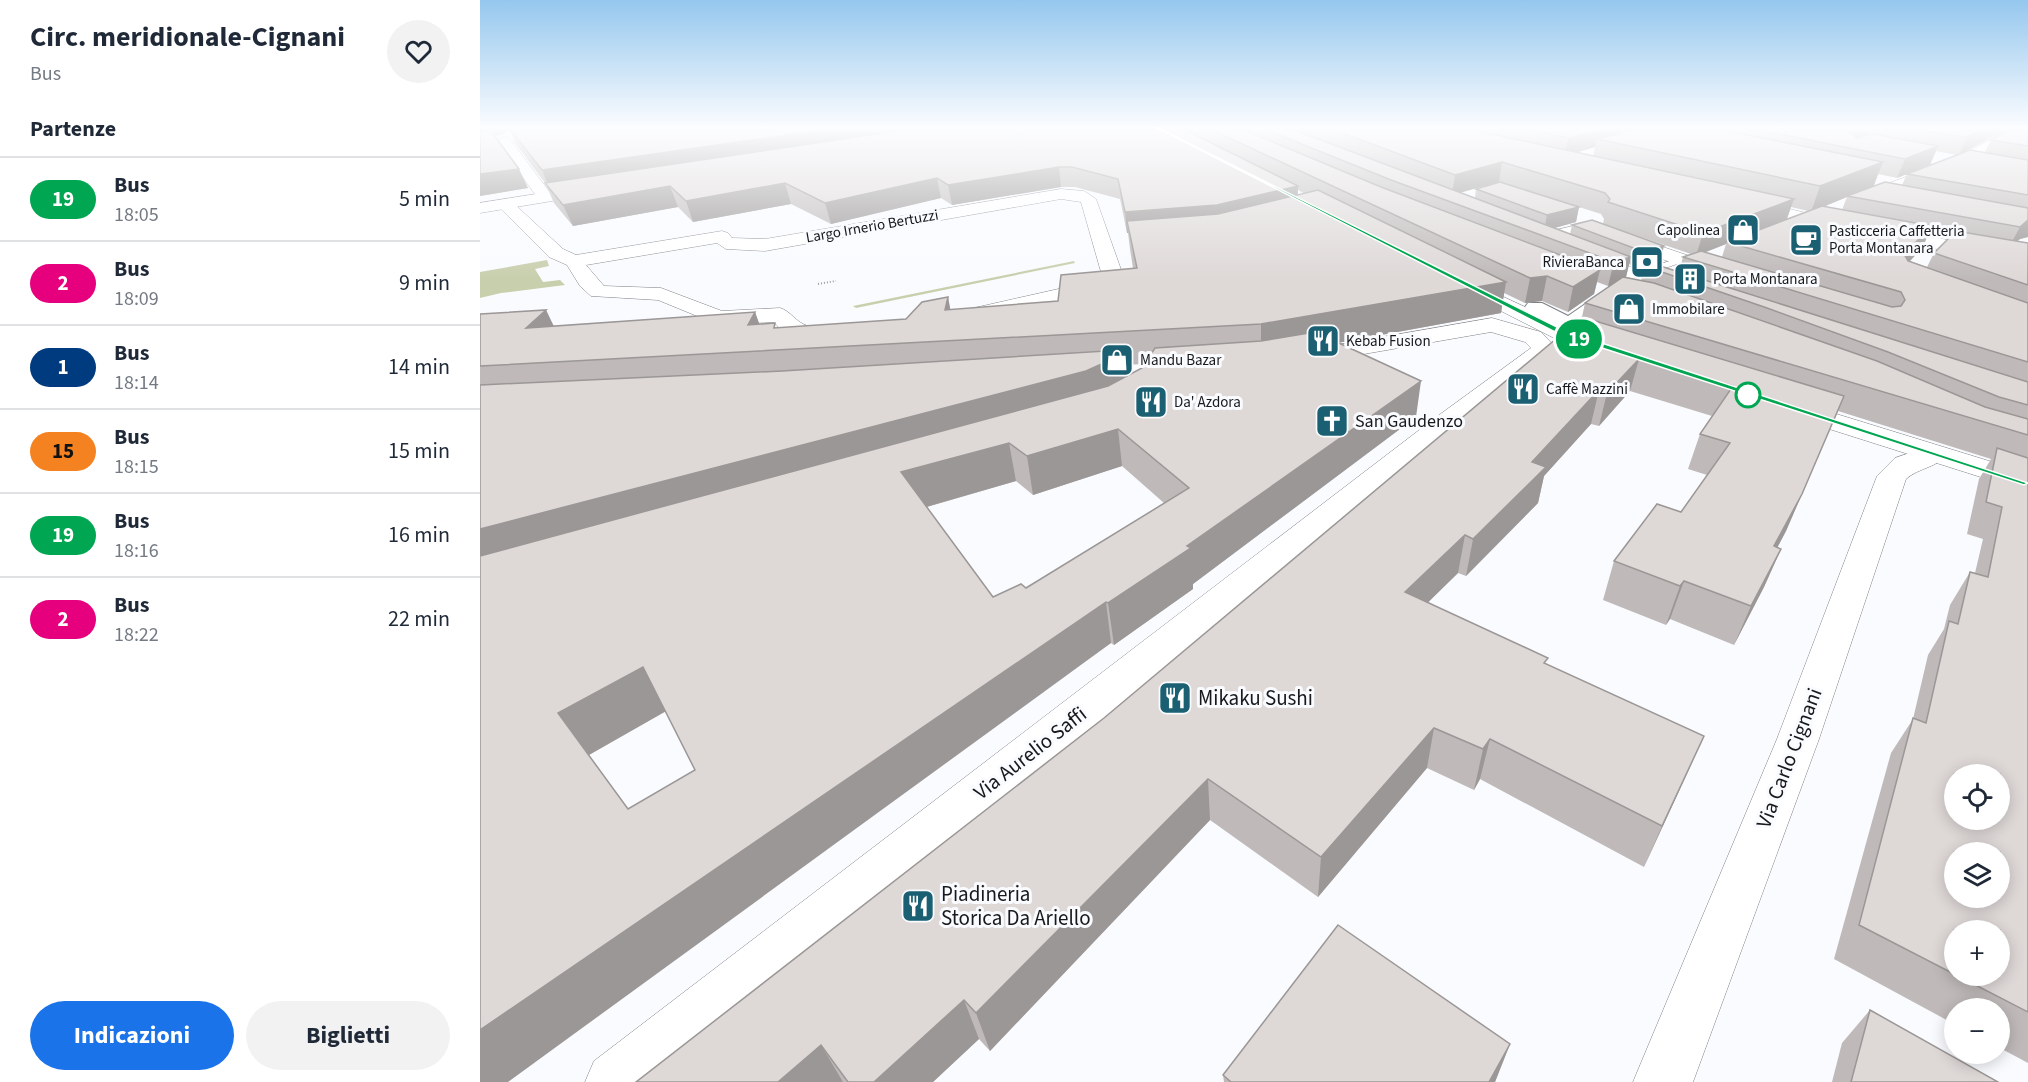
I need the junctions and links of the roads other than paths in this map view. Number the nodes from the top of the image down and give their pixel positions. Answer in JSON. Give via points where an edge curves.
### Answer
{"nodes":[{"id":1,"x":531,"y":178,"type":"edge"},
{"id":2,"x":1913,"y":178,"type":"edge"},
{"id":3,"x":1872,"y":187,"type":"junction"},
{"id":4,"x":605,"y":188,"type":"edge"},
{"id":5,"x":545,"y":198,"type":"junction"},
{"id":6,"x":1730,"y":200,"type":"edge"},
{"id":7,"x":1905,"y":201,"type":"edge"},
{"id":8,"x":504,"y":204,"type":"junction"},
{"id":9,"x":480,"y":208,"type":"edge"},
{"id":10,"x":1572,"y":213,"type":"edge"},
{"id":11,"x":1810,"y":219,"type":"junction"},
{"id":12,"x":1590,"y":227,"type":"junction"},
{"id":13,"x":1522,"y":231,"type":"edge"},
{"id":14,"x":1779,"y":232,"type":"edge"},
{"id":15,"x":1542,"y":239,"type":"junction"},
{"id":16,"x":2028,"y":243,"type":"edge"},
{"id":17,"x":2021,"y":259,"type":"edge"},
{"id":18,"x":574,"y":261,"type":"junction"},
{"id":19,"x":1701,"y":264,"type":"joint"},
{"id":20,"x":1442,"y":273,"type":"edge"},
{"id":21,"x":1641,"y":277,"type":"junction"},
{"id":22,"x":1607,"y":292,"type":"junction"},
{"id":23,"x":1631,"y":298,"type":"edge"},
{"id":24,"x":1709,"y":301,"type":"edge"},
{"id":25,"x":965,"y":317,"type":"edge"},
{"id":26,"x":1566,"y":328,"type":"junction"},
{"id":27,"x":854,"y":332,"type":"edge"},
{"id":28,"x":1629,"y":356,"type":"edge"},
{"id":29,"x":1280,"y":362,"type":"edge"},
{"id":30,"x":1771,"y":402,"type":"edge"},
{"id":31,"x":1933,"y":454,"type":"junction"},
{"id":32,"x":2028,"y":483,"type":"edge"},
{"id":33,"x":615,"y":1082,"type":"edge"},
{"id":34,"x":1664,"y":1082,"type":"edge"}],
"edges":[{"from":1,"to":5,"type":"street"},
{"from":2,"to":3,"type":"street"},
{"from":3,"to":7,"type":"street"},
{"from":3,"to":11,"type":"street"},
{"from":4,"to":5,"type":"street"},
{"from":5,"to":8,"type":"street"},
{"from":6,"to":11,"type":"street"},
{"from":8,"to":9,"type":"street"},
{"from":8,"to":18,"type":"street","via":[[556,253]]},
{"from":10,"to":12,"type":"street","via":[[1594,220]]},
{"from":11,"to":14,"type":"street"},
{"from":11,"to":17,"type":"street","via":[[1934,251]]},
{"from":12,"to":15,"type":"street"},
{"from":12,"to":19,"type":"street"},
{"from":13,"to":15,"type":"street"},
{"from":15,"to":21,"type":"street"},
{"from":16,"to":17,"type":"street"},
{"from":18,"to":25,"type":"street","name":"Largo Irnerio Bertuzzi","via":[[722,237],[726,243],[750,246],[1069,194],[1088,198],[1114,242],[1114,278],[1110,284]]},
{"from":18,"to":27,"type":"street","via":[[598,292],[662,294],[718,318],[780,315],[794,331],[808,334]]},
{"from":19,"to":21,"type":"street"},
{"from":20,"to":26,"type":"street"},
{"from":21,"to":22,"type":"street"},
{"from":21,"to":24,"type":"street"},
{"from":22,"to":23,"type":"lane"},
{"from":22,"to":26,"type":"street"},
{"from":22,"to":26,"type":"street","via":[[1535,307]]},
{"from":26,"to":28,"type":"street"},
{"from":29,"to":33,"type":"street","name":"Via Aurelio Saffi","via":[[1492,325],[1533,337],[1545,349]]},
{"from":30,"to":31,"type":"street"},
{"from":31,"to":32,"type":"street"},
{"from":31,"to":34,"type":"street","name":"Via Carlo Cignani","via":[[1905,464],[1892,476],[1798,739]]}]}
